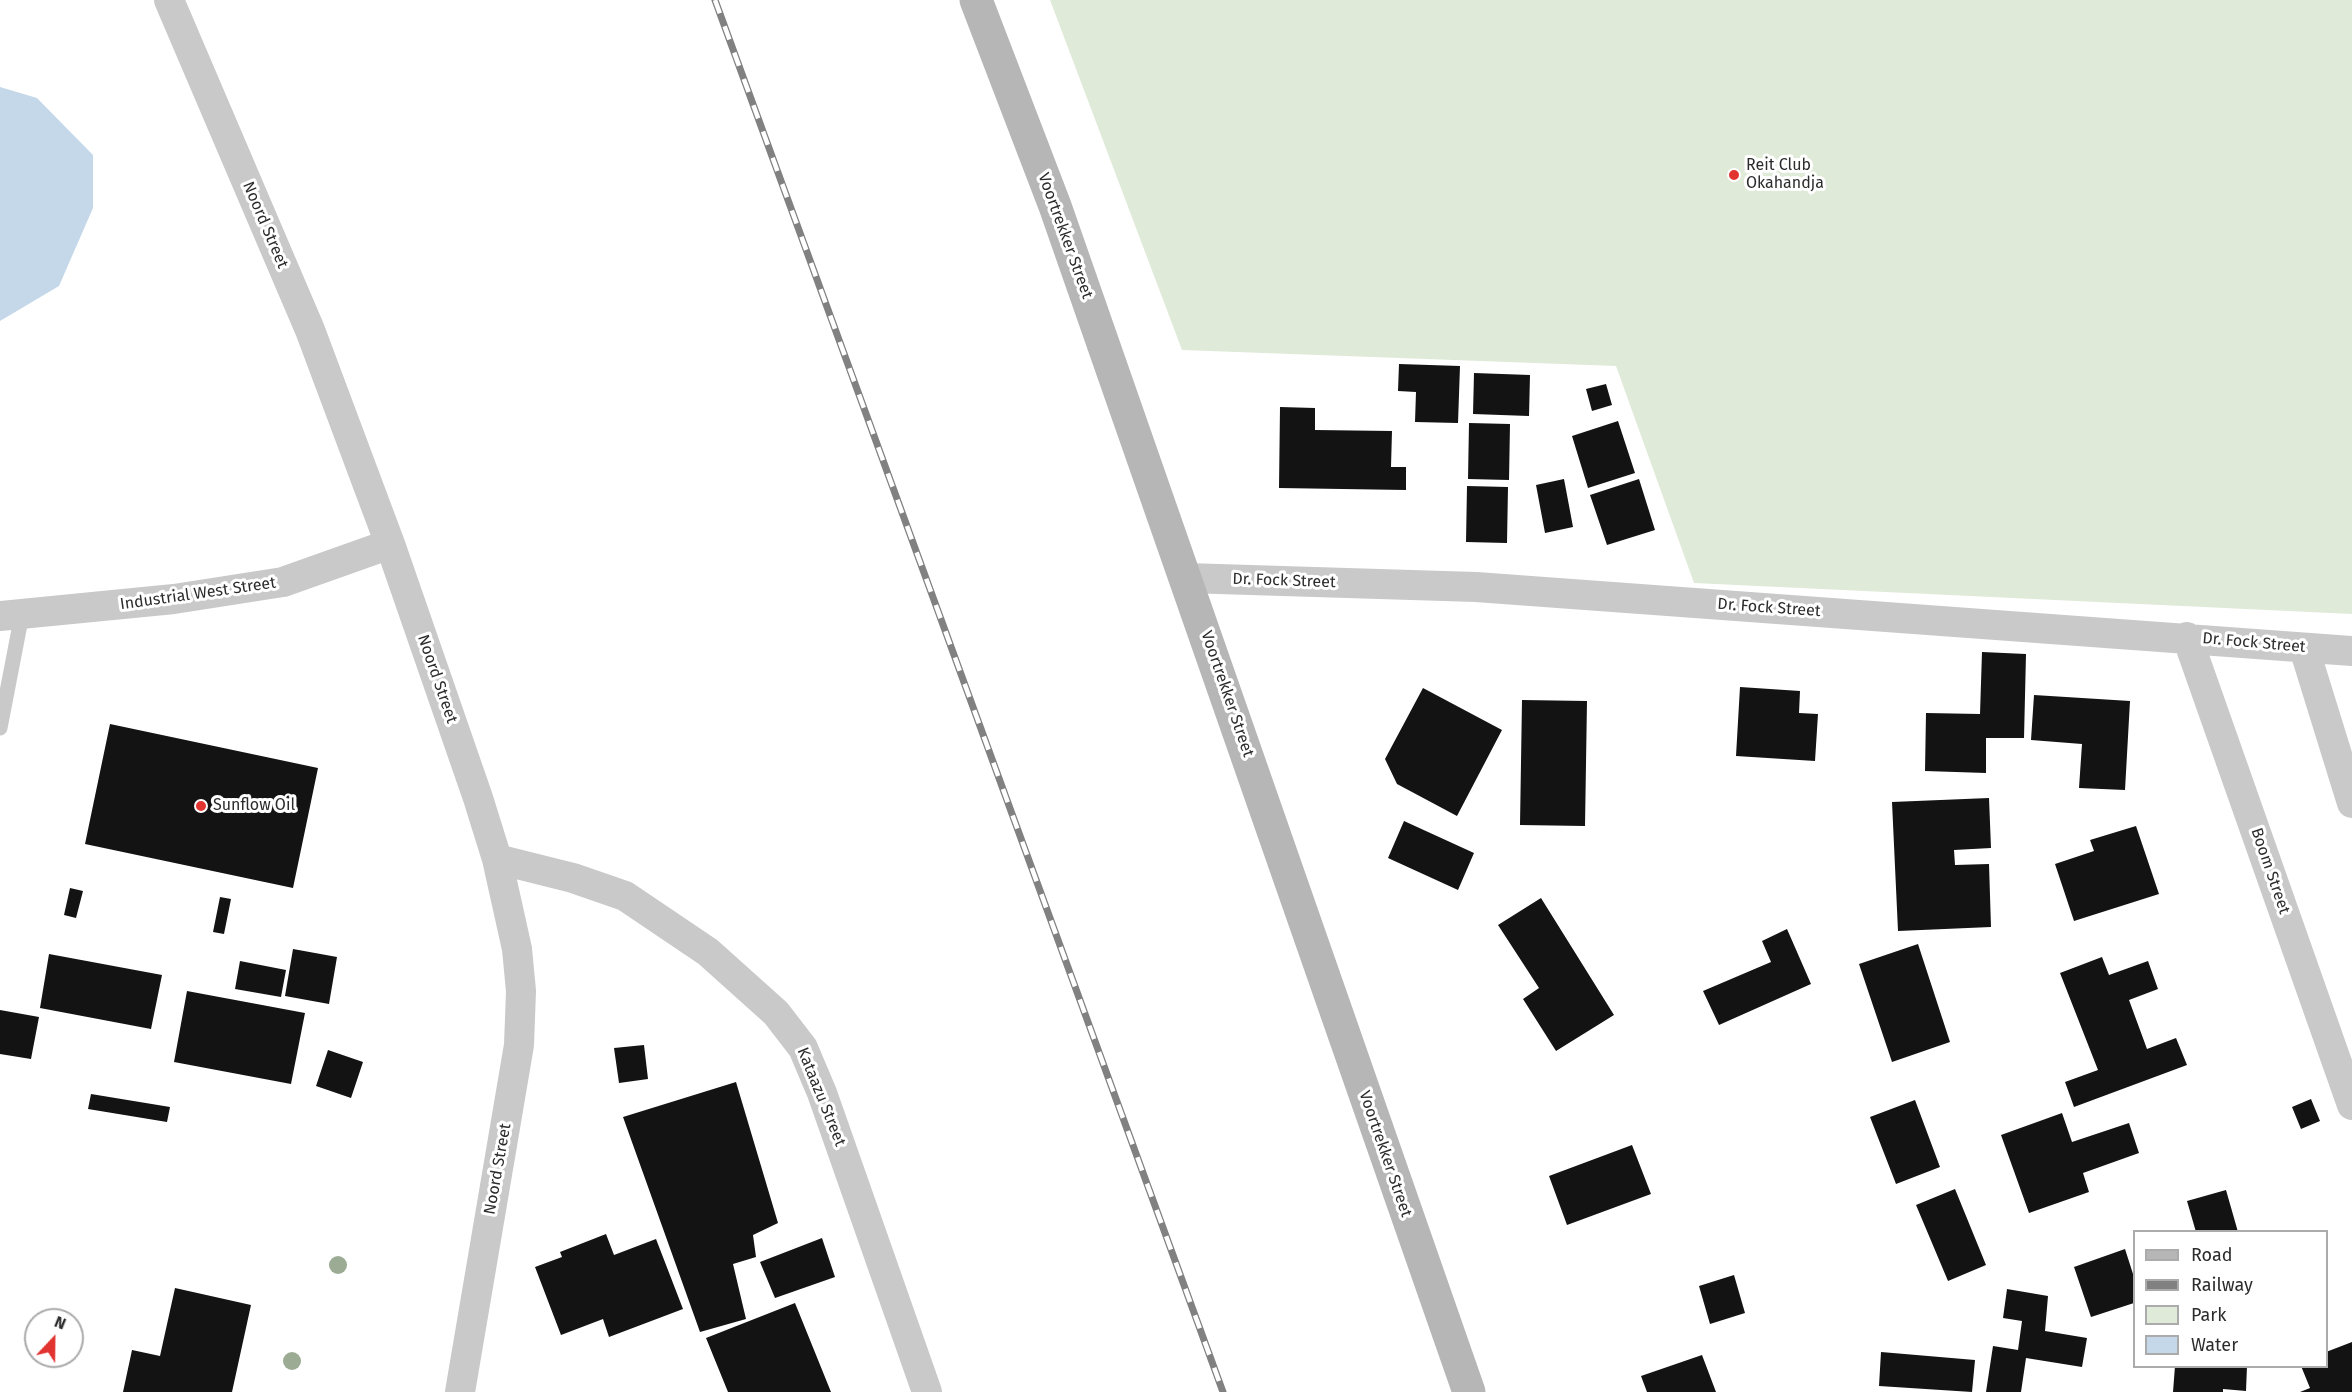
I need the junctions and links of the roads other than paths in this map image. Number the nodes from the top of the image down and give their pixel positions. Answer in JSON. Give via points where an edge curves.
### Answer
{"nodes":[{"id":1,"x":169,"y":0,"type":"edge"},
{"id":2,"x":976,"y":0,"type":"edge"},
{"id":3,"x":390,"y":544,"type":"junction"},
{"id":4,"x":1186,"y":578,"type":"junction"},
{"id":5,"x":11,"y":615,"type":"edge"},
{"id":6,"x":2187,"y":637,"type":"junction"},
{"id":7,"x":2304,"y":648,"type":"junction"},
{"id":8,"x":2352,"y":651,"type":"edge"},
{"id":9,"x":0,"y":728,"type":"edge"},
{"id":10,"x":2352,"y":803,"type":"edge"},
{"id":11,"x":497,"y":859,"type":"junction"},
{"id":12,"x":2352,"y":1105,"type":"edge"},
{"id":13,"x":460,"y":1392,"type":"edge"},
{"id":14,"x":927,"y":1392,"type":"edge"},
{"id":15,"x":1469,"y":1392,"type":"edge"}],
"edges":[{"from":1,"to":3,"type":"street","name":"Noord Street","via":[[310,330]]},
{"from":2,"to":4,"type":"main road","name":"Voortrekker Street","via":[[1056,206]]},
{"from":3,"to":5,"type":"street","name":"Industrial West Street","via":[[283,582]]},
{"from":3,"to":11,"type":"street","name":"Noord Street"},
{"from":4,"to":6,"type":"street","name":"Dr. Fock Street","via":[[1476,587]]},
{"from":4,"to":15,"type":"main road","name":"Voortrekker Street"},
{"from":5,"to":9,"type":"lane"},
{"from":6,"to":7,"type":"street","name":"Dr. Fock Street"},
{"from":6,"to":12,"type":"street","name":"Boom Street"},
{"from":7,"to":8,"type":"street","name":"Dr. Fock Street"},
{"from":7,"to":10,"type":"street"},
{"from":11,"to":13,"type":"street","name":"Noord Street","via":[[517,949],[521,991],[519,1045]]},
{"from":11,"to":14,"type":"street","name":"Kataazu Street","via":[[625,896],[708,952],[776,1013],[803,1048],[822,1093]]}]}
